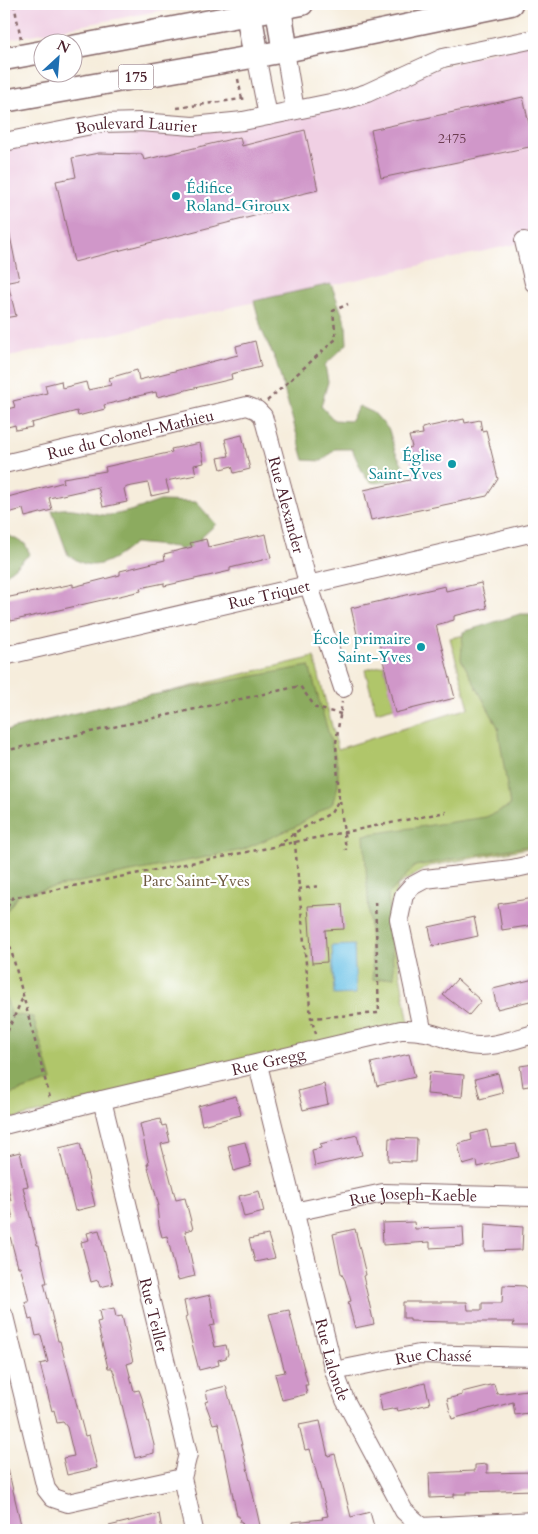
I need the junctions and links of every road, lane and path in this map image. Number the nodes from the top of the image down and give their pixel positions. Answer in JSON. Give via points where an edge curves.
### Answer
{"nodes":[{"id":1,"x":14,"y":4,"type":"edge"},
{"id":2,"x":302,"y":4,"type":"edge"},
{"id":3,"x":511,"y":4,"type":"edge"},
{"id":4,"x":278,"y":6,"type":"edge"},
{"id":5,"x":248,"y":9,"type":"edge"},
{"id":6,"x":534,"y":39,"type":"edge"},
{"id":7,"x":82,"y":44,"type":"edge"},
{"id":8,"x":285,"y":51,"type":"junction"},
{"id":9,"x":256,"y":55,"type":"junction"},
{"id":10,"x":23,"y":56,"type":"edge"},
{"id":11,"x":238,"y":79,"type":"dead end"},
{"id":12,"x":242,"y":99,"type":"dead end"},
{"id":13,"x":4,"y":101,"type":"edge"},
{"id":14,"x":295,"y":110,"type":"junction"},
{"id":15,"x":268,"y":116,"type":"junction"},
{"id":16,"x":4,"y":142,"type":"edge"},
{"id":17,"x":524,"y":242,"type":"dead end"},
{"id":18,"x":534,"y":282,"type":"edge"},
{"id":19,"x":348,"y":304,"type":"dead end"},
{"id":20,"x":257,"y":410,"type":"junction"},
{"id":21,"x":4,"y":464,"type":"edge"},
{"id":22,"x":534,"y":532,"type":"edge"},
{"id":23,"x":308,"y":583,"type":"junction"},
{"id":24,"x":4,"y":656,"type":"edge"},
{"id":25,"x":343,"y":688,"type":"joint"},
{"id":26,"x":341,"y":714,"type":"junction"},
{"id":27,"x":4,"y":751,"type":"edge"},
{"id":28,"x":339,"y":800,"type":"junction"},
{"id":29,"x":446,"y":812,"type":"dead end"},
{"id":30,"x":345,"y":832,"type":"junction"},
{"id":31,"x":294,"y":833,"type":"junction"},
{"id":32,"x":295,"y":843,"type":"junction"},
{"id":33,"x":278,"y":846,"type":"junction"},
{"id":34,"x":346,"y":850,"type":"dead end"},
{"id":35,"x":534,"y":864,"type":"edge"},
{"id":36,"x":320,"y":886,"type":"dead end"},
{"id":37,"x":298,"y":889,"type":"junction"},
{"id":38,"x":375,"y":899,"type":"dead end"},
{"id":39,"x":4,"y":914,"type":"edge"},
{"id":40,"x":4,"y":924,"type":"edge"},
{"id":41,"x":24,"y":995,"type":"junction"},
{"id":42,"x":311,"y":1018,"type":"junction"},
{"id":43,"x":422,"y":1029,"type":"junction"},
{"id":44,"x":534,"y":1034,"type":"edge"},
{"id":45,"x":4,"y":1039,"type":"edge"},
{"id":46,"x":324,"y":1048,"type":"junction"},
{"id":47,"x":258,"y":1065,"type":"junction"},
{"id":48,"x":102,"y":1100,"type":"junction"},
{"id":49,"x":52,"y":1112,"type":"junction"},
{"id":50,"x":4,"y":1125,"type":"edge"},
{"id":51,"x":534,"y":1197,"type":"edge"},
{"id":52,"x":294,"y":1212,"type":"junction"},
{"id":53,"x":4,"y":1316,"type":"edge"},
{"id":54,"x":534,"y":1357,"type":"edge"},
{"id":55,"x":334,"y":1371,"type":"junction"},
{"id":56,"x":182,"y":1478,"type":"junction"},
{"id":57,"x":534,"y":1521,"type":"edge"},
{"id":58,"x":194,"y":1530,"type":"edge"}],
"edges":[{"from":1,"to":10,"type":"path"},
{"from":2,"to":4,"type":"main road"},
{"from":3,"to":8,"type":"main road","number":"175"},
{"from":4,"to":5,"type":"main road"},
{"from":4,"to":8,"type":"highway"},
{"from":5,"to":7,"type":"main road"},
{"from":5,"to":9,"type":"highway"},
{"from":6,"to":14,"type":"street","name":"Boulevard Laurier","via":[[443,58],[367,93]]},
{"from":8,"to":9,"type":"main road","number":"175"},
{"from":8,"to":14,"type":"street"},
{"from":9,"to":13,"type":"main road","number":"175"},
{"from":9,"to":15,"type":"street"},
{"from":11,"to":12,"type":"path"},
{"from":14,"to":15,"type":"street","name":"Boulevard Laurier"},
{"from":15,"to":16,"type":"street","name":"Boulevard Laurier","via":[[193,126],[102,123]]},
{"from":17,"to":18,"type":"street"},
{"from":19,"to":20,"type":"path","via":[[333,311],[336,339]]},
{"from":20,"to":21,"type":"street","name":"Rue du Colonel-Mathieu","via":[[247,406]]},
{"from":20,"to":23,"type":"street","name":"Rue Alexander","via":[[263,416]]},
{"from":22,"to":23,"type":"street","name":"Rue Triquet"},
{"from":23,"to":24,"type":"street","name":"Rue Triquet"},
{"from":23,"to":25,"type":"street","name":"Rue Alexander"},
{"from":25,"to":26,"type":"path"},
{"from":26,"to":27,"type":"path","via":[[316,708],[300,686]]},
{"from":26,"to":28,"type":"path","via":[[336,743]]},
{"from":28,"to":30,"type":"path"},
{"from":28,"to":31,"type":"path","via":[[331,813]]},
{"from":29,"to":30,"type":"path"},
{"from":30,"to":32,"type":"path"},
{"from":30,"to":34,"type":"path"},
{"from":31,"to":32,"type":"path"},
{"from":31,"to":33,"type":"path"},
{"from":32,"to":33,"type":"path"},
{"from":32,"to":37,"type":"path"},
{"from":33,"to":39,"type":"path","via":[[12,898]]},
{"from":35,"to":43,"type":"street","via":[[425,879],[404,895],[398,919]]},
{"from":36,"to":37,"type":"path"},
{"from":37,"to":42,"type":"path"},
{"from":38,"to":42,"type":"path","via":[[379,1013]]},
{"from":40,"to":41,"type":"path"},
{"from":41,"to":45,"type":"path"},
{"from":41,"to":49,"type":"path"},
{"from":42,"to":46,"type":"path"},
{"from":43,"to":44,"type":"street","name":"Rue Gregg","via":[[471,1045],[495,1044]]},
{"from":43,"to":46,"type":"street","name":"Rue Gregg","via":[[401,1030]]},
{"from":46,"to":47,"type":"street","name":"Rue Gregg"},
{"from":47,"to":48,"type":"street","name":"Rue Gregg"},
{"from":47,"to":52,"type":"street","name":"Rue Lalonde"},
{"from":48,"to":49,"type":"street","name":"Rue Gregg"},
{"from":48,"to":56,"type":"street","name":"Rue Teillet","via":[[188,1454]]},
{"from":49,"to":50,"type":"street","name":"Rue Gregg"},
{"from":51,"to":52,"type":"street","name":"Rue Joseph-Kaeble","via":[[383,1193]]},
{"from":52,"to":55,"type":"street","name":"Rue Lalonde"},
{"from":53,"to":56,"type":"street","via":[[46,1489],[53,1498],[68,1503]]},
{"from":54,"to":55,"type":"street","name":"Rue Chassé","via":[[419,1354]]},
{"from":55,"to":57,"type":"street","name":"Rue Lalonde","via":[[345,1400],[404,1511],[422,1527]]},
{"from":56,"to":58,"type":"street","name":"Rue Teillet"}]}
